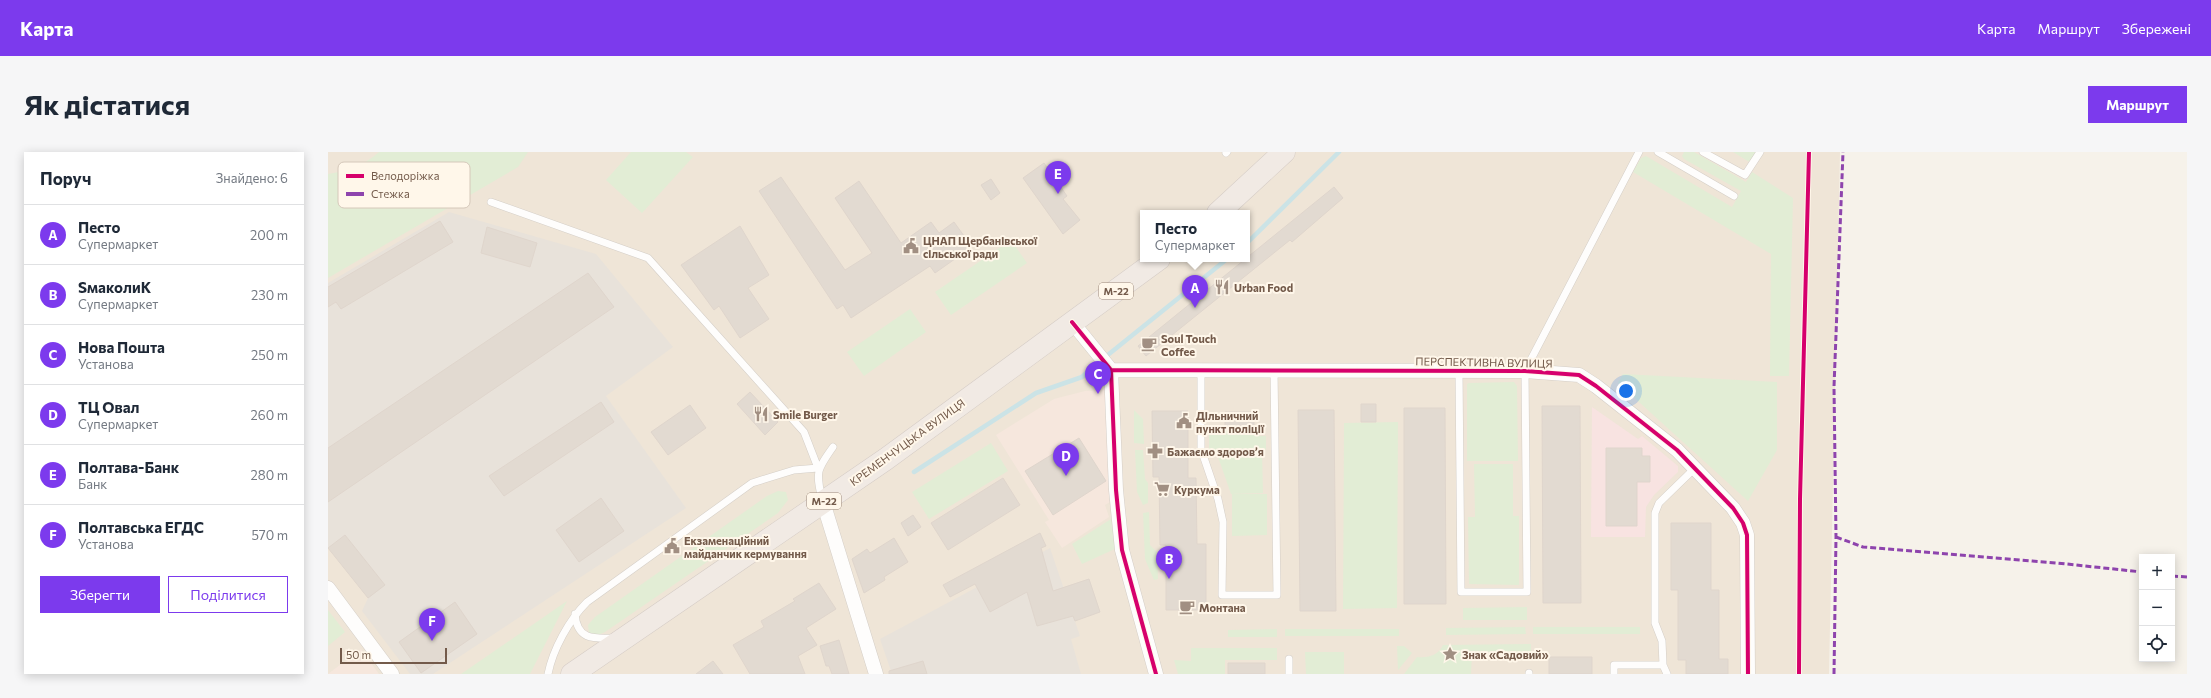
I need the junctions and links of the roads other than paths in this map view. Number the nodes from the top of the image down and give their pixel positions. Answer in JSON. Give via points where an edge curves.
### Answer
{"nodes":[{"id":1,"x":1638,"y":152,"type":"edge"},
{"id":2,"x":1658,"y":152,"type":"edge"},
{"id":3,"x":1703,"y":152,"type":"edge"},
{"id":4,"x":1760,"y":152,"type":"edge"},
{"id":5,"x":1280,"y":153,"type":"edge"},
{"id":6,"x":1734,"y":196,"type":"dead end"},
{"id":7,"x":492,"y":202,"type":"dead end"},
{"id":8,"x":1221,"y":210,"type":"edge"},
{"id":9,"x":1156,"y":262,"type":"edge"},
{"id":10,"x":1072,"y":322,"type":"junction"},
{"id":11,"x":1111,"y":370,"type":"junction"},
{"id":12,"x":1201,"y":370,"type":"junction"},
{"id":13,"x":1274,"y":370,"type":"junction"},
{"id":14,"x":1459,"y":370,"type":"junction"},
{"id":15,"x":1525,"y":371,"type":"junction"},
{"id":16,"x":832,"y":447,"type":"dead end"},
{"id":17,"x":818,"y":468,"type":"junction"},
{"id":18,"x":1695,"y":468,"type":"junction"},
{"id":19,"x":823,"y":502,"type":"junction"},
{"id":20,"x":328,"y":588,"type":"edge"},
{"id":21,"x":574,"y":614,"type":"junction"},
{"id":22,"x":626,"y":637,"type":"junction"},
{"id":23,"x":1289,"y":659,"type":"dead end"},
{"id":24,"x":1663,"y":665,"type":"junction"},
{"id":25,"x":392,"y":674,"type":"edge"},
{"id":26,"x":548,"y":674,"type":"edge"},
{"id":27,"x":572,"y":674,"type":"edge"},
{"id":28,"x":876,"y":674,"type":"edge"},
{"id":29,"x":1156,"y":674,"type":"edge"},
{"id":30,"x":1289,"y":674,"type":"edge"},
{"id":31,"x":1614,"y":674,"type":"edge"},
{"id":32,"x":1667,"y":674,"type":"edge"},
{"id":33,"x":1748,"y":674,"type":"edge"}],
"edges":[{"from":1,"to":15,"type":"lane"},
{"from":2,"to":6,"type":"lane"},
{"from":3,"to":4,"type":"lane","via":[[1745,175]]},
{"from":5,"to":8,"type":"highway","via":[[1262,175]]},
{"from":7,"to":17,"type":"lane","via":[[648,258],[804,432]]},
{"from":9,"to":10,"type":"highway","name":"КРЕМЕНЧУЦЬКА ВУЛИЦЯ","number":"М-22"},
{"from":10,"to":11,"type":"street"},
{"from":10,"to":19,"type":"highway","name":"КРЕМЕНЧУЦЬКА ВУЛИЦЯ","number":"М-22","via":[[886,459]]},
{"from":11,"to":12,"type":"street","name":"ПЕРСПЕКТИВНА ВУЛИЦЯ"},
{"from":11,"to":29,"type":"street","via":[[1116,490],[1122,550]]},
{"from":12,"to":13,"type":"street","name":"ПЕРСПЕКТИВНА ВУЛИЦЯ"},
{"from":12,"to":13,"type":"lane","via":[[1201,449],[1223,522],[1222,595],[1278,595]]},
{"from":13,"to":14,"type":"street","name":"ПЕРСПЕКТИВНА ВУЛИЦЯ"},
{"from":14,"to":15,"type":"street","name":"ПЕРСПЕКТИВНА ВУЛИЦЯ"},
{"from":14,"to":15,"type":"lane","via":[[1461,592],[1527,592]]},
{"from":15,"to":18,"type":"street","name":"ПЕРСПЕКТИВНА ВУЛИЦЯ","via":[[1571,374],[1584,378],[1677,450]]},
{"from":16,"to":17,"type":"lane"},
{"from":17,"to":19,"type":"lane","via":[[818,484]]},
{"from":17,"to":21,"type":"lane","via":[[802,469],[752,483]]},
{"from":18,"to":24,"type":"lane","via":[[1659,503],[1655,513],[1655,623],[1662,641]]},
{"from":18,"to":33,"type":"street","name":"ПЕРСПЕКТИВНА ВУЛИЦЯ","via":[[1733,508],[1746,531]]},
{"from":19,"to":22,"type":"highway","name":"КРЕМЕНЧУЦЬКА ВУЛИЦЯ","number":"М-22"},
{"from":19,"to":28,"type":"street"},
{"from":20,"to":25,"type":"street"},
{"from":21,"to":22,"type":"lane","via":[[576,626],[584,635],[599,638]]},
{"from":21,"to":26,"type":"lane"},
{"from":22,"to":27,"type":"highway","name":"КРЕМЕНЧУЦЬКА ВУЛИЦЯ","number":"М-22"},
{"from":23,"to":30,"type":"lane"},
{"from":24,"to":31,"type":"lane","via":[[1614,665]]},
{"from":24,"to":32,"type":"lane"}]}
